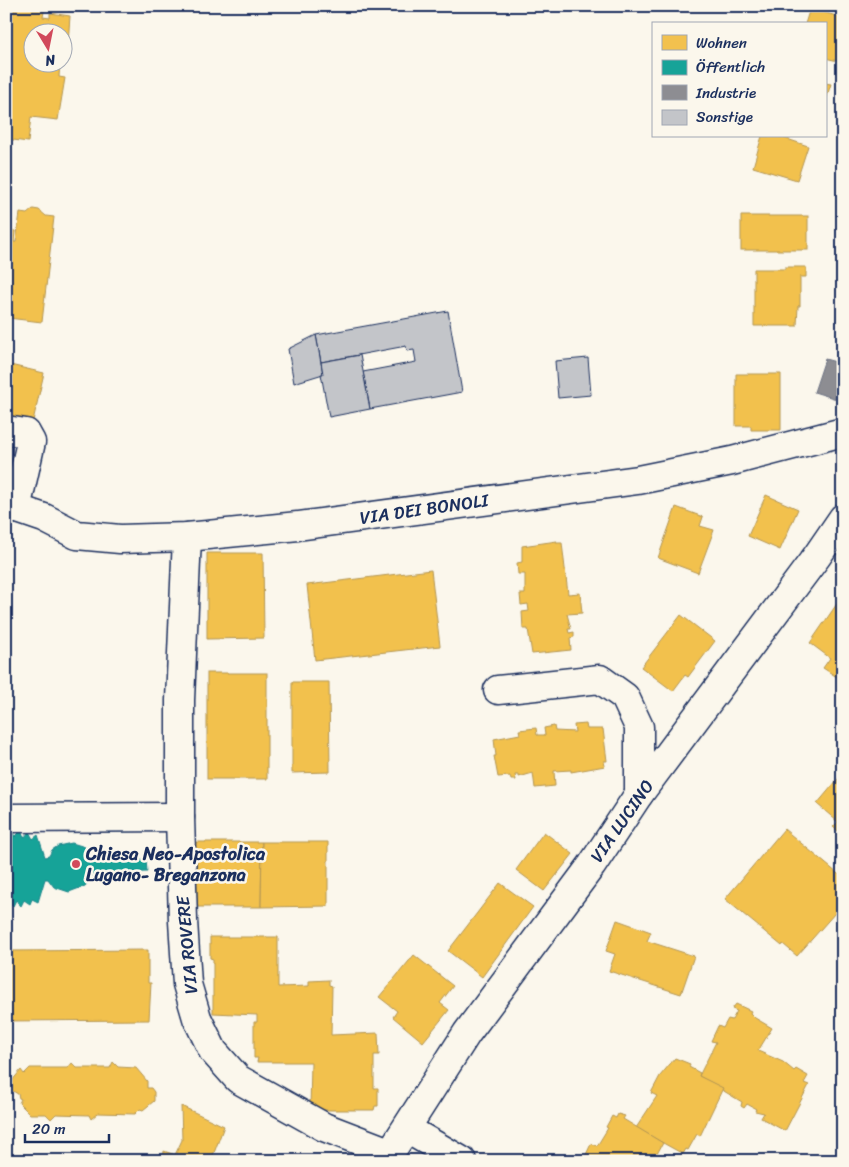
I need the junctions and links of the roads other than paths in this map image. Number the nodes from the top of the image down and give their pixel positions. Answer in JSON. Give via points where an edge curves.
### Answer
{"nodes":[{"id":1,"x":6,"y":430,"type":"edge"},
{"id":2,"x":843,"y":432,"type":"edge"},
{"id":3,"x":11,"y":507,"type":"edge"},
{"id":4,"x":843,"y":518,"type":"edge"},
{"id":5,"x":187,"y":538,"type":"junction"},
{"id":6,"x":498,"y":690,"type":"dead end"},
{"id":7,"x":639,"y":794,"type":"junction"},
{"id":8,"x":180,"y":817,"type":"junction"},
{"id":9,"x":6,"y":818,"type":"edge"},
{"id":10,"x":406,"y":1129,"type":"junction"},
{"id":11,"x":387,"y":1157,"type":"edge"},
{"id":12,"x":462,"y":1161,"type":"edge"}],
"edges":[{"from":1,"to":3,"type":"street","via":[[26,433],[31,442]]},
{"from":2,"to":5,"type":"street","name":"VIA DEI BONOLI","via":[[732,461],[638,480]]},
{"from":3,"to":5,"type":"street","name":"VIA DEI BONOLI","via":[[44,518],[77,535],[120,539]]},
{"from":4,"to":7,"type":"street","name":"VIA LUCINO"},
{"from":5,"to":8,"type":"street","name":"VIA ROVERE","via":[[180,700]]},
{"from":6,"to":7,"type":"street","via":[[600,679],[625,697],[639,727]]},
{"from":7,"to":10,"type":"street","name":"VIA LUCINO","via":[[592,865],[467,1033]]},
{"from":8,"to":9,"type":"street"},
{"from":8,"to":11,"type":"street","name":"VIA ROVERE","via":[[187,984],[197,1018],[212,1051],[238,1079],[285,1107]]},
{"from":10,"to":11,"type":"street","name":"VIA LUCINO"},
{"from":10,"to":12,"type":"street"}]}
